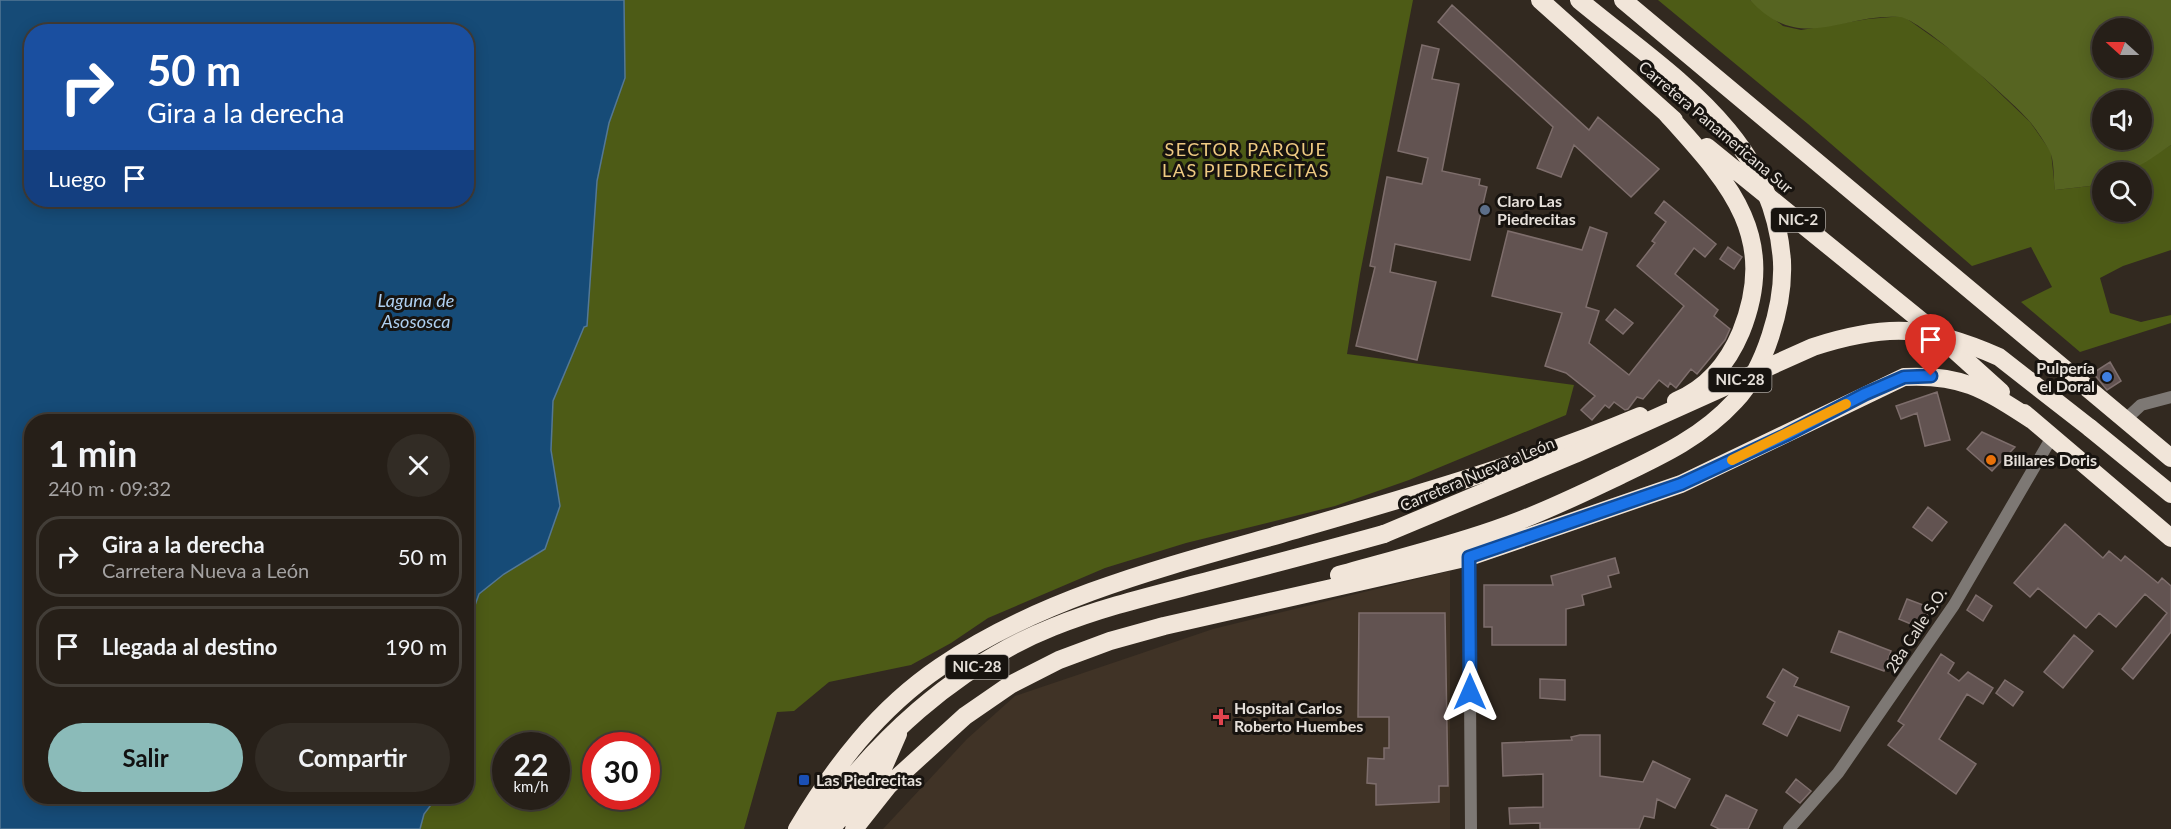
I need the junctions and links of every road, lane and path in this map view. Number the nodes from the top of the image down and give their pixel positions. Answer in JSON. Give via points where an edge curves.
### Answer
{"nodes":[{"id":1,"x":1540,"y":0,"type":"edge"},
{"id":2,"x":1579,"y":0,"type":"edge"},
{"id":3,"x":1623,"y":0,"type":"edge"},
{"id":4,"x":1666,"y":113,"type":"junction"},
{"id":5,"x":2171,"y":397,"type":"edge"},
{"id":6,"x":2126,"y":419,"type":"junction"},
{"id":7,"x":2032,"y":420,"type":"junction"},
{"id":8,"x":2052,"y":436,"type":"junction"},
{"id":9,"x":2171,"y":458,"type":"edge"},
{"id":10,"x":2171,"y":494,"type":"edge"},
{"id":11,"x":2171,"y":538,"type":"edge"},
{"id":12,"x":1469,"y":557,"type":"junction"},
{"id":13,"x":1164,"y":626,"type":"junction"},
{"id":14,"x":901,"y":727,"type":"junction"},
{"id":15,"x":796,"y":829,"type":"edge"},
{"id":16,"x":813,"y":829,"type":"edge"},
{"id":17,"x":831,"y":829,"type":"edge"},
{"id":18,"x":854,"y":829,"type":"edge"},
{"id":19,"x":1471,"y":829,"type":"edge"},
{"id":20,"x":1789,"y":829,"type":"edge"}],
"edges":[{"from":1,"to":4,"type":"highway","name":"Carretera Panamericana Sur","number":"NIC-2"},
{"from":2,"to":13,"type":"highway","bridge":true,"via":[[1720,119],[1755,165],[1776,216],[1781,242],[1781,297],[1765,347],[1737,400],[1691,440],[1553,508],[1503,527]]},
{"from":3,"to":6,"type":"highway"},
{"from":4,"to":7,"type":"highway","name":"Carretera Panamericana Sur","number":"NIC-2","via":[[1930,328]]},
{"from":4,"to":15,"type":"highway","via":[[1721,175],[1746,222],[1752,245],[1754,281],[1748,314],[1735,347],[1704,385],[1676,401],[1508,467],[1149,572],[1012,624],[939,668],[883,713],[837,766]]},
{"from":5,"to":6,"type":"street","via":[[2141,405]]},
{"from":6,"to":9,"type":"highway"},
{"from":7,"to":8,"type":"highway","name":"Carretera Panamericana Sur","number":"NIC-2"},
{"from":7,"to":12,"type":"highway","number":"NIC-28","via":[[1964,381],[1904,377],[1681,484]]},
{"from":8,"to":11,"type":"highway","name":"Carretera Panamericana Sur","number":"NIC-2"},
{"from":8,"to":20,"type":"street","name":"28a Calle S.O.","via":[[1954,605],[1838,773]]},
{"from":10,"to":14,"type":"highway","name":"Carretera Nueva a León","number":"NIC-28","bridge":true,"via":[[1999,357],[1945,338],[1889,329],[1853,334],[1813,347],[1384,534],[1106,608],[1051,628],[993,657],[945,689]]},
{"from":12,"to":13,"type":"highway","number":"NIC-28"},
{"from":12,"to":19,"type":"street"},
{"from":13,"to":18,"type":"highway","number":"NIC-28","via":[[1059,660],[1010,685],[965,716],[911,764]]},
{"from":14,"to":16,"type":"highway","name":"Carretera Nueva a León","number":"NIC-28","via":[[842,789]]},
{"from":14,"to":17,"type":"highway","via":[[884,766]]}]}
